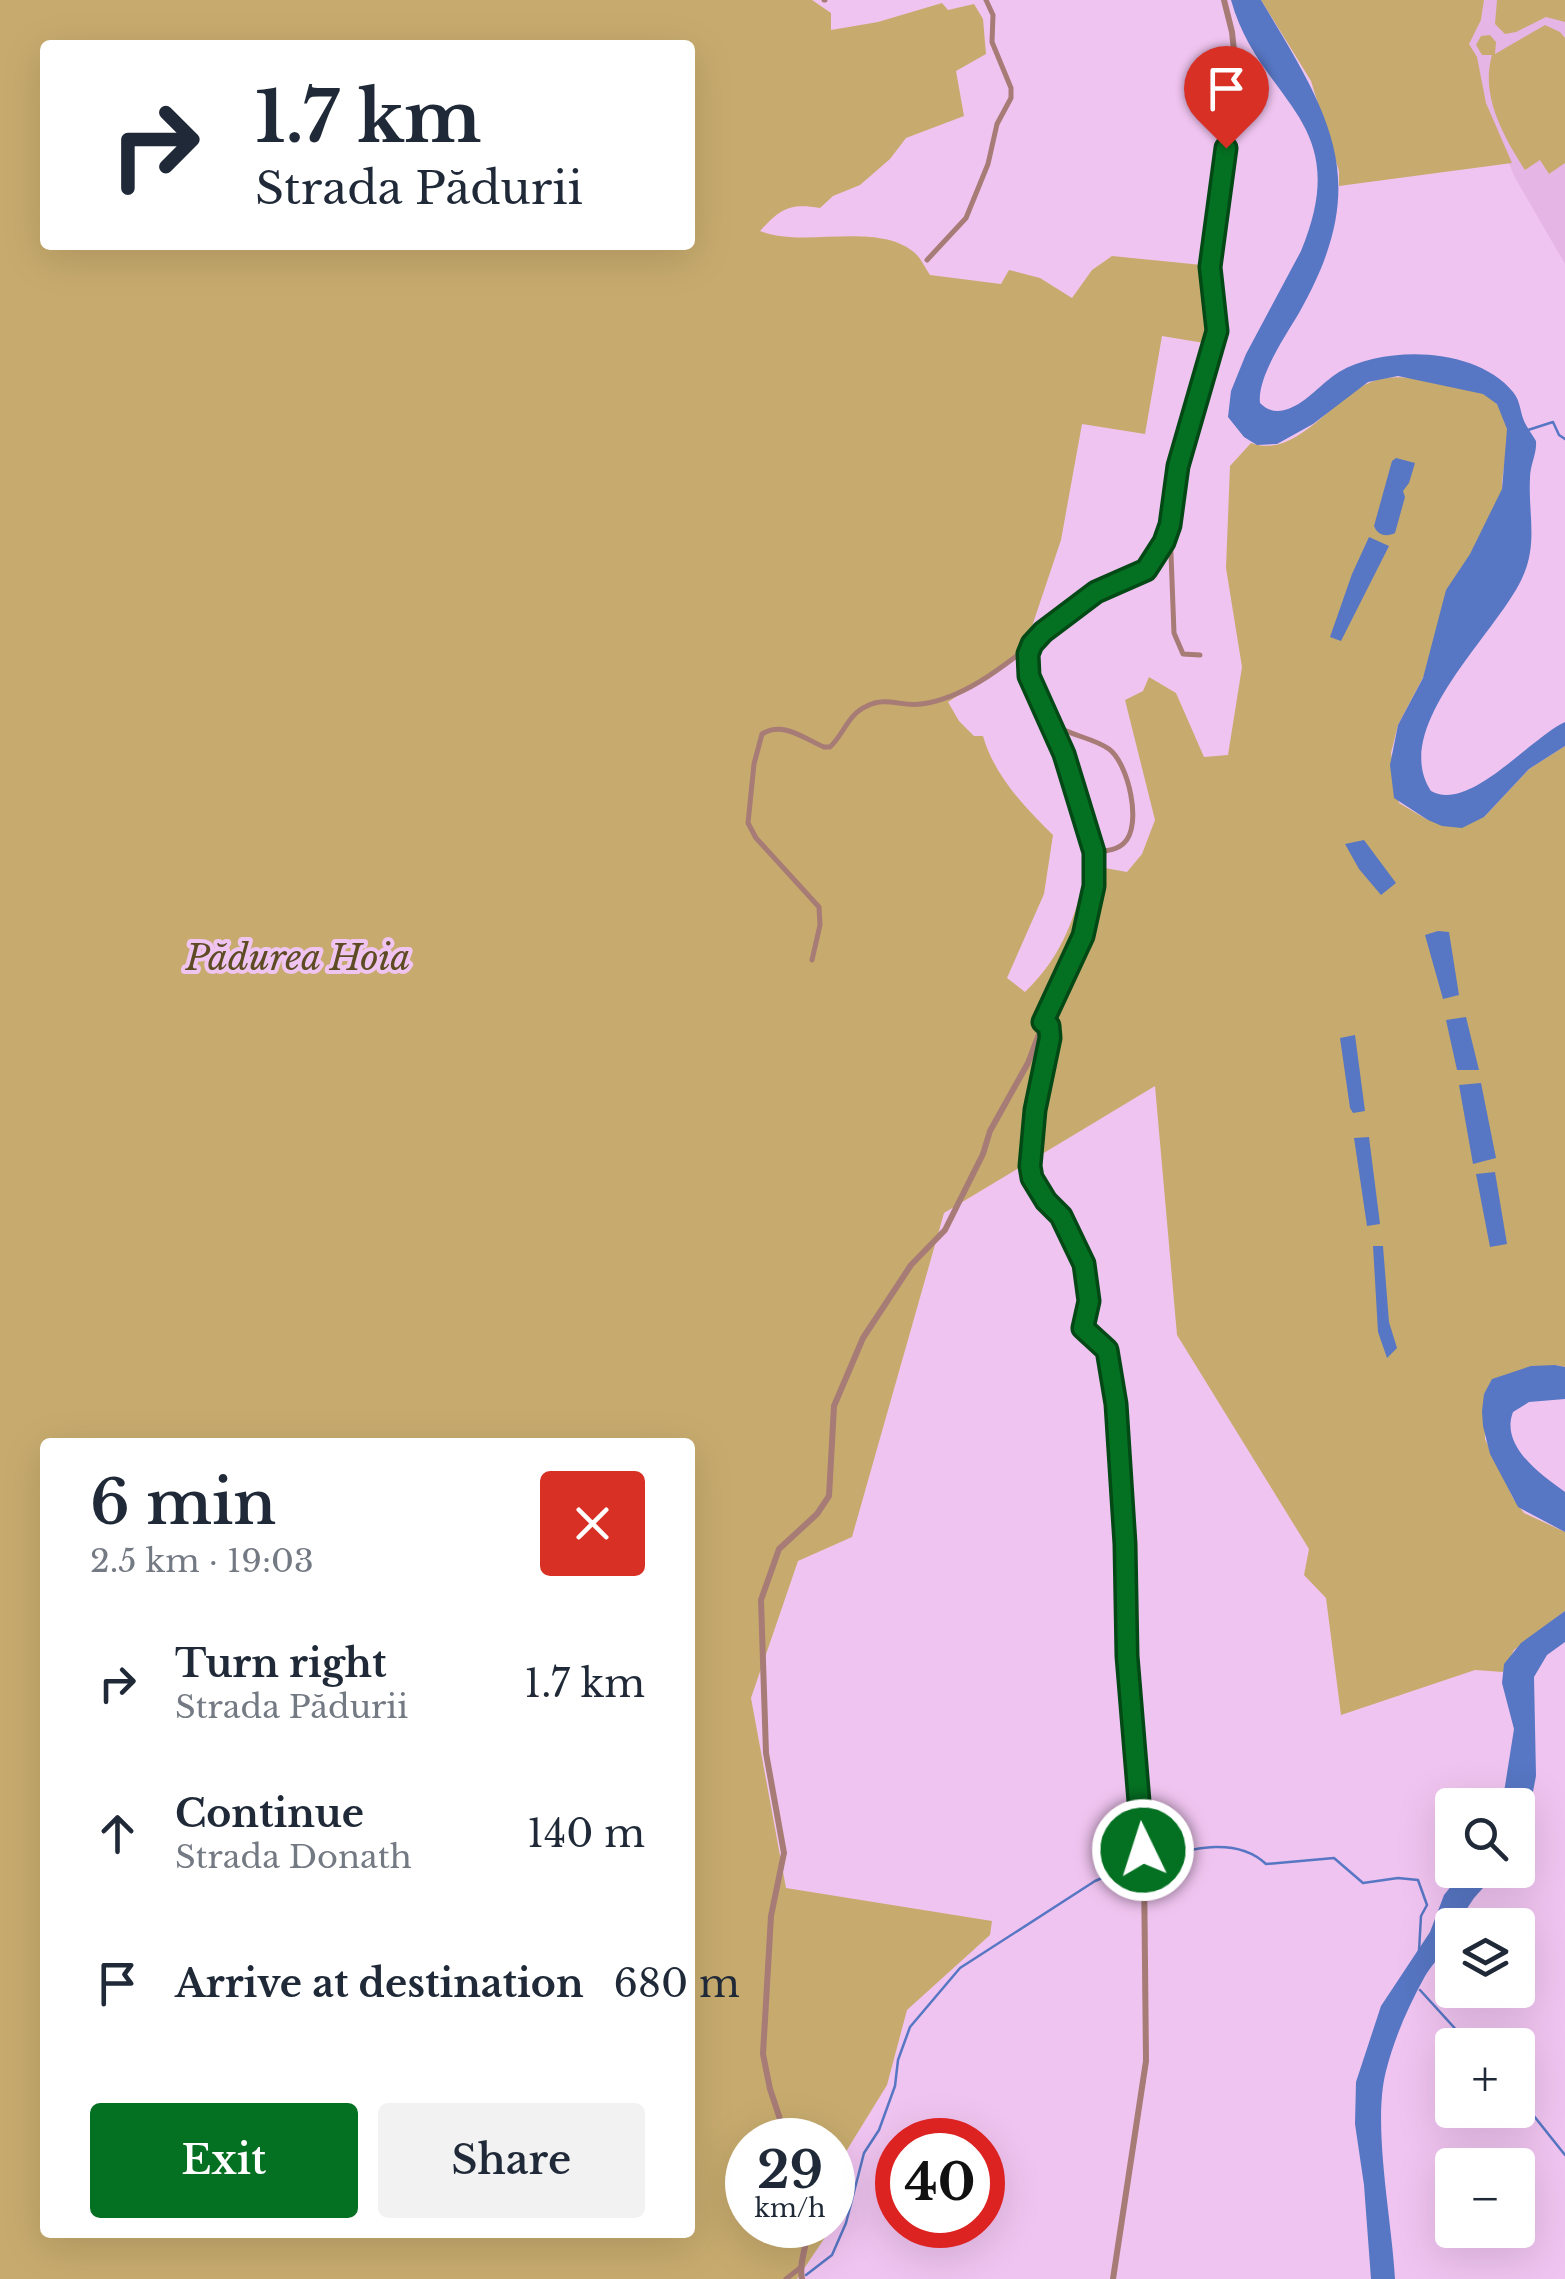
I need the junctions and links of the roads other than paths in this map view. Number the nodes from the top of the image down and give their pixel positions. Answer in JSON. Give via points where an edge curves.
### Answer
{"nodes":[{"id":1,"x":986,"y":0,"type":"edge"},
{"id":2,"x":1224,"y":0,"type":"edge"},
{"id":3,"x":927,"y":260,"type":"dead end"},
{"id":4,"x":1170,"y":525,"type":"junction"},
{"id":5,"x":1032,"y":644,"type":"junction"},
{"id":6,"x":1200,"y":654,"type":"dead end"},
{"id":7,"x":1051,"y":722,"type":"junction"},
{"id":8,"x":1094,"y":852,"type":"junction"},
{"id":9,"x":812,"y":960,"type":"dead end"},
{"id":10,"x":1043,"y":1022,"type":"junction"},
{"id":11,"x":780,"y":2118,"type":"edge"},
{"id":12,"x":807,"y":2248,"type":"edge"},
{"id":13,"x":801,"y":2274,"type":"edge"},
{"id":14,"x":786,"y":2279,"type":"edge"},
{"id":15,"x":1113,"y":2279,"type":"edge"}],
"edges":[{"from":1,"to":3,"type":"street","via":[[1011,98],[966,218]]},
{"from":2,"to":4,"type":"street","via":[[1236,70],[1211,256],[1218,323],[1178,466]]},
{"from":4,"to":5,"type":"street","via":[[1146,570],[1096,592]]},
{"from":4,"to":6,"type":"street","via":[[1174,633],[1183,654]]},
{"from":5,"to":7,"type":"street","via":[[1029,676]]},
{"from":5,"to":9,"type":"street","via":[[944,700],[865,706],[830,746],[784,729],[762,734],[748,823],[818,906]]},
{"from":7,"to":8,"type":"street"},
{"from":7,"to":8,"type":"street","via":[[1110,750],[1127,784],[1131,832],[1112,850]]},
{"from":8,"to":10,"type":"street","via":[[1083,936]]},
{"from":10,"to":11,"type":"street","via":[[945,1230],[911,1265],[864,1338],[834,1406],[830,1496],[780,1549],[761,1600],[766,1754],[784,1853],[772,1906],[763,2045]]},
{"from":10,"to":15,"type":"street","via":[[1050,1038],[1030,1166],[1084,1264],[1089,1301],[1083,1328],[1107,1350],[1116,1404],[1144,1867],[1146,2060]]},
{"from":12,"to":13,"type":"street"},
{"from":13,"to":14,"type":"street"}]}
